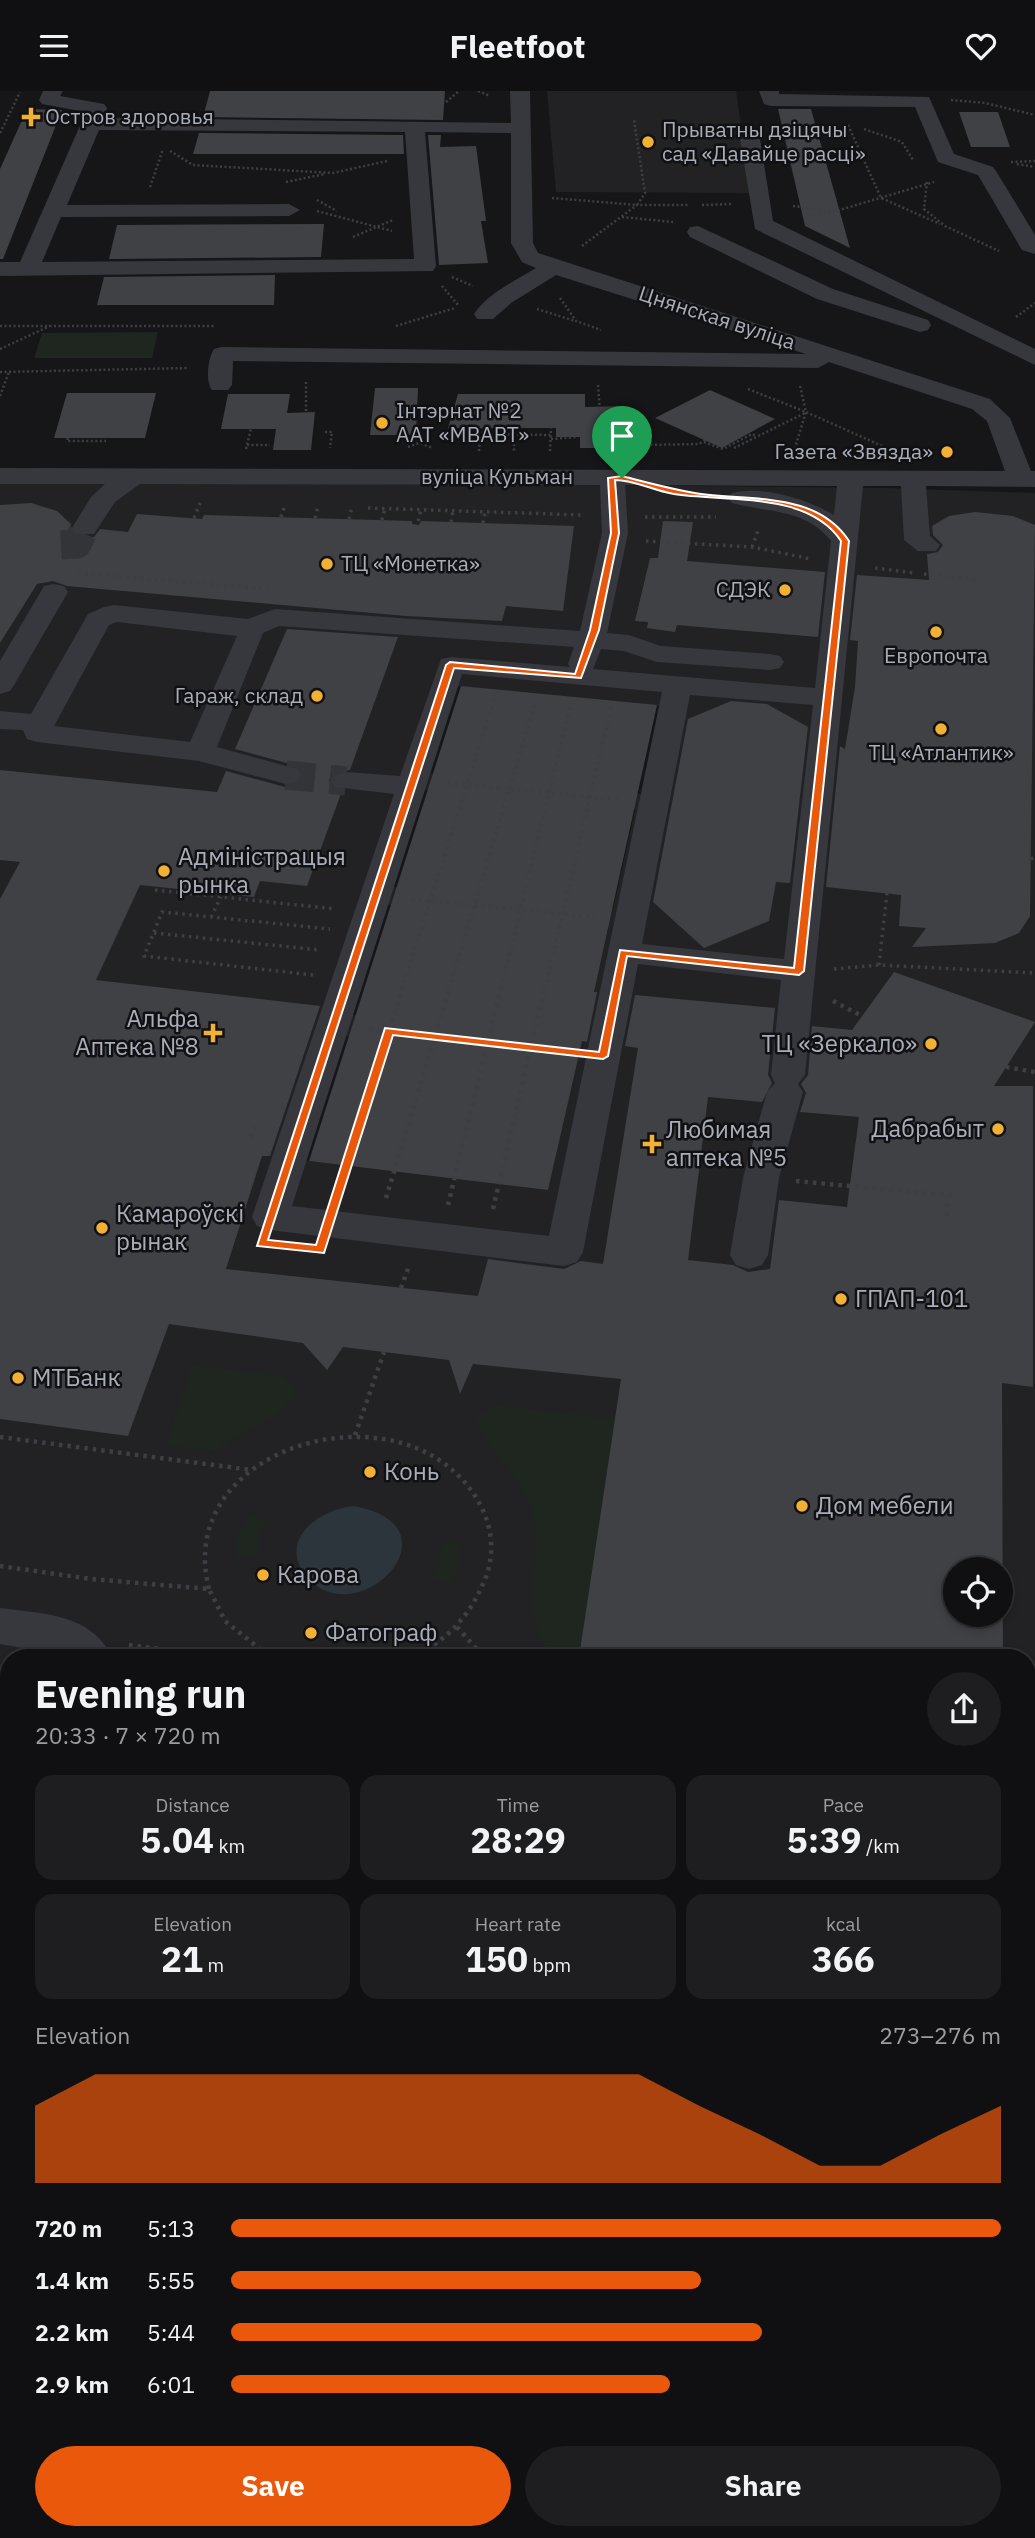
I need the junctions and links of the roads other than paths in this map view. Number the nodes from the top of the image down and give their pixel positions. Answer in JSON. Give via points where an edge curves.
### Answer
{"nodes":[{"id":1,"x":53,"y":91,"type":"edge"},
{"id":2,"x":520,"y":91,"type":"edge"},
{"id":3,"x":769,"y":91,"type":"edge"},
{"id":4,"x":805,"y":95,"type":"edge"},
{"id":5,"x":92,"y":124,"type":"junction"},
{"id":6,"x":415,"y":126,"type":"junction"},
{"id":7,"x":505,"y":128,"type":"dead end"},
{"id":8,"x":750,"y":139,"type":"dead end"},
{"id":9,"x":289,"y":210,"type":"road end"},
{"id":10,"x":54,"y":211,"type":"junction"},
{"id":11,"x":698,"y":232,"type":"road end"},
{"id":12,"x":1035,"y":247,"type":"edge"},
{"id":13,"x":0,"y":269,"type":"edge"},
{"id":14,"x":28,"y":269,"type":"junction"},
{"id":15,"x":548,"y":271,"type":"junction"},
{"id":16,"x":855,"y":304,"type":"junction"},
{"id":17,"x":485,"y":314,"type":"dead end"},
{"id":18,"x":796,"y":344,"type":"junction"},
{"id":19,"x":844,"y":360,"type":"junction"},
{"id":20,"x":1035,"y":360,"type":"edge"},
{"id":21,"x":221,"y":376,"type":"road end"},
{"id":22,"x":79,"y":475,"type":"junction"},
{"id":23,"x":138,"y":475,"type":"junction"},
{"id":24,"x":0,"y":476,"type":"edge"},
{"id":25,"x":617,"y":478,"type":"junction"},
{"id":26,"x":852,"y":479,"type":"junction"},
{"id":27,"x":913,"y":479,"type":"junction"},
{"id":28,"x":1028,"y":479,"type":"edge"},
{"id":29,"x":927,"y":545,"type":"dead end"},
{"id":30,"x":844,"y":553,"type":"junction"},
{"id":31,"x":54,"y":592,"type":"dead end"},
{"id":32,"x":249,"y":629,"type":"junction"},
{"id":33,"x":590,"y":641,"type":"junction"},
{"id":34,"x":770,"y":662,"type":"dead end"},
{"id":35,"x":578,"y":676,"type":"junction"},
{"id":36,"x":0,"y":685,"type":"edge"},
{"id":37,"x":678,"y":685,"type":"junction"},
{"id":38,"x":828,"y":698,"type":"junction"},
{"id":39,"x":0,"y":720,"type":"edge"},
{"id":40,"x":40,"y":723,"type":"junction"},
{"id":41,"x":200,"y":752,"type":"junction"},
{"id":42,"x":286,"y":775,"type":"tunnel mouth"},
{"id":43,"x":346,"y":781,"type":"tunnel mouth"},
{"id":44,"x":411,"y":783,"type":"junction"},
{"id":45,"x":623,"y":952,"type":"junction"},
{"id":46,"x":799,"y":971,"type":"junction"},
{"id":47,"x":749,"y":1255,"type":"dead end"},
{"id":48,"x":0,"y":1626,"type":"edge"},
{"id":49,"x":80,"y":1647,"type":"edge"}],
"edges":[{"from":1,"to":5,"type":"street","via":[[49,100],[97,108]]},
{"from":2,"to":15,"type":"street","name":"Цнянская вуліца","via":[[522,243],[530,257]]},
{"from":3,"to":4,"type":"street","via":[[771,100]]},
{"from":4,"to":12,"type":"street","via":[[922,101],[945,158],[986,171]]},
{"from":5,"to":6,"type":"street"},
{"from":5,"to":10,"type":"street"},
{"from":6,"to":7,"type":"street"},
{"from":6,"to":14,"type":"street","via":[[425,266]]},
{"from":8,"to":20,"type":"street","via":[[763,224]]},
{"from":9,"to":10,"type":"street"},
{"from":10,"to":14,"type":"street"},
{"from":11,"to":16,"type":"street"},
{"from":13,"to":14,"type":"street"},
{"from":15,"to":17,"type":"street"},
{"from":15,"to":18,"type":"street","name":"Цнянская вуліца"},
{"from":16,"to":18,"type":"street"},
{"from":16,"to":20,"type":"street"},
{"from":18,"to":19,"type":"street","name":"Цнянская вуліца"},
{"from":19,"to":21,"type":"street","via":[[222,354]]},
{"from":19,"to":28,"type":"street","name":"Цнянская вуліца","via":[[981,404],[998,418]]},
{"from":22,"to":23,"type":"street","name":"вуліца Кульман"},
{"from":22,"to":23,"type":"street","via":[[98,487],[83,528],[100,499]]},
{"from":22,"to":24,"type":"street","name":"вуліца Кульман"},
{"from":23,"to":25,"type":"street","name":"вуліца Кульман"},
{"from":25,"to":26,"type":"street","name":"вуліца Кульман"},
{"from":25,"to":30,"type":"street","via":[[677,492],[794,506],[835,526]]},
{"from":25,"to":33,"type":"street","via":[[614,528]]},
{"from":26,"to":27,"type":"street","name":"вуліца Кульман"},
{"from":26,"to":30,"type":"street"},
{"from":27,"to":28,"type":"street","name":"вуліца Кульман"},
{"from":27,"to":29,"type":"street","via":[[917,540]]},
{"from":30,"to":38,"type":"street"},
{"from":31,"to":36,"type":"street"},
{"from":32,"to":33,"type":"street","via":[[275,617]]},
{"from":32,"to":40,"type":"street","via":[[104,616]]},
{"from":32,"to":41,"type":"street","via":[[251,635]]},
{"from":33,"to":34,"type":"street","via":[[628,643],[657,654]]},
{"from":33,"to":35,"type":"street"},
{"from":35,"to":37,"type":"street"},
{"from":35,"to":44,"type":"street","via":[[450,665]]},
{"from":37,"to":38,"type":"street"},
{"from":37,"to":45,"type":"street"},
{"from":38,"to":46,"type":"street"},
{"from":39,"to":40,"type":"street"},
{"from":40,"to":41,"type":"street","via":[[37,733],[43,736]]},
{"from":41,"to":42,"type":"street"},
{"from":43,"to":44,"type":"street"},
{"from":44,"to":45,"type":"street","via":[[270,1217],[564,1251]]},
{"from":45,"to":46,"type":"street"},
{"from":46,"to":47,"type":"street","via":[[786,1083],[761,1178]]},
{"from":48,"to":49,"type":"street"}]}
